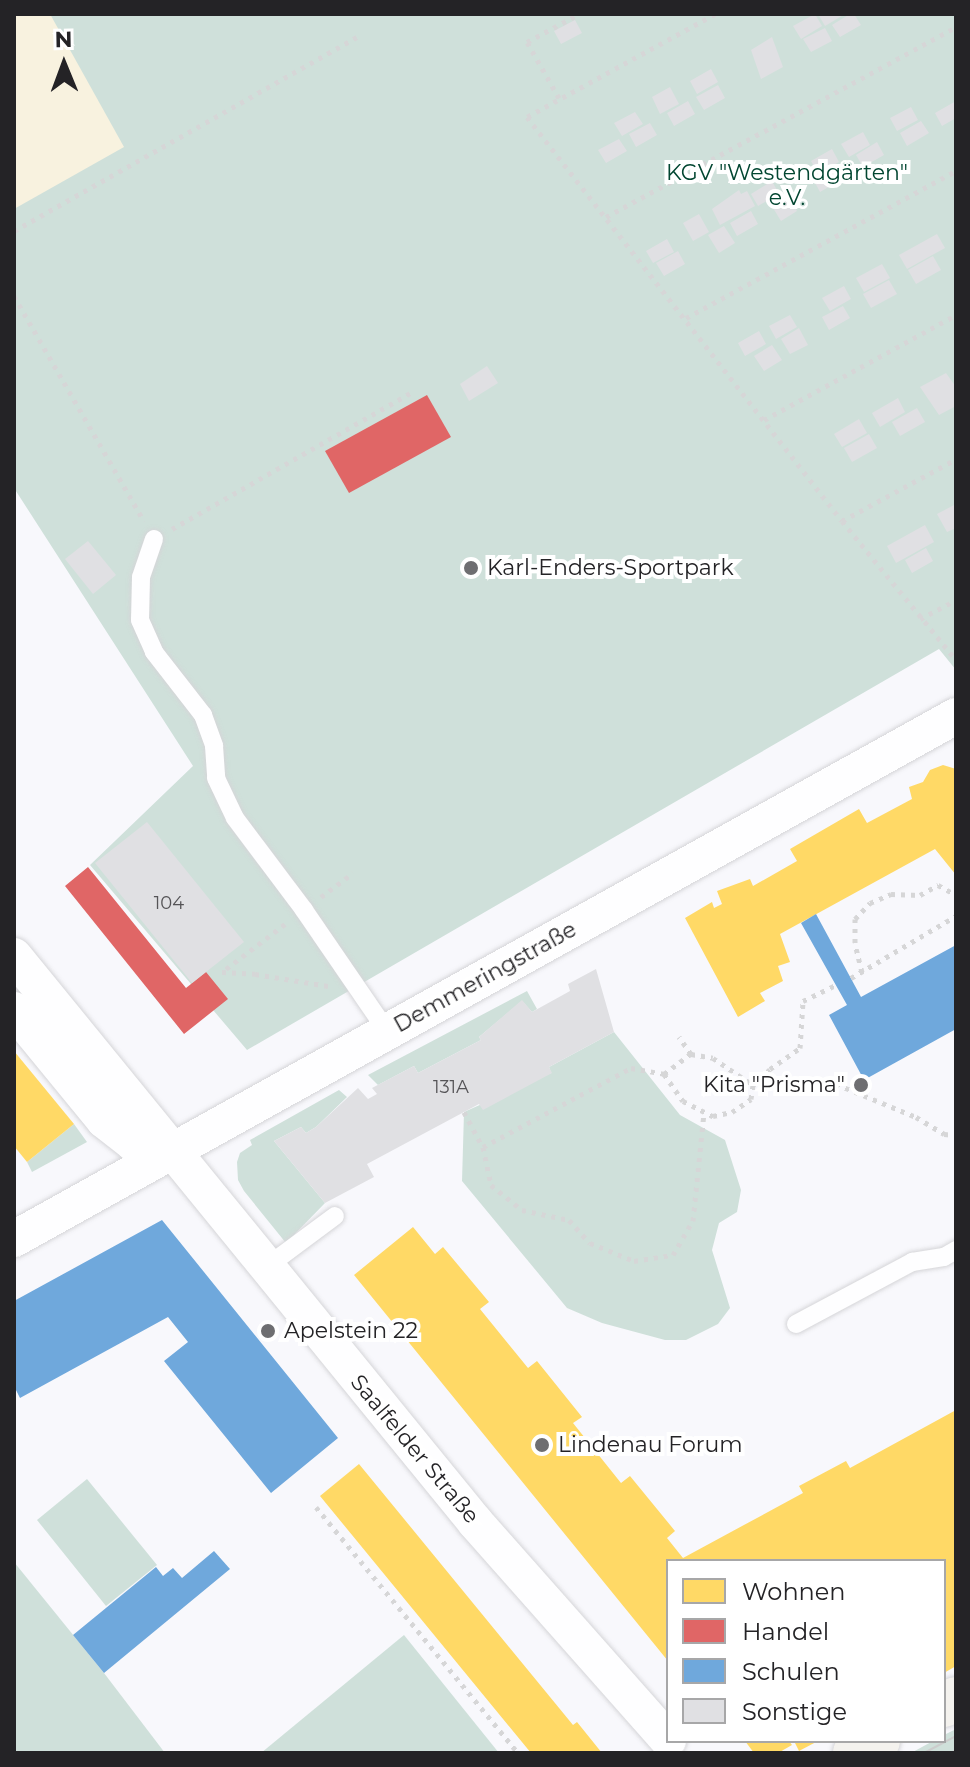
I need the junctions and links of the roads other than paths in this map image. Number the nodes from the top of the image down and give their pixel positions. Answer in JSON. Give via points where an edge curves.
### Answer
{"nodes":[{"id":1,"x":154,"y":539,"type":"road end"},
{"id":2,"x":956,"y":716,"type":"edge"},
{"id":3,"x":14,"y":956,"type":"edge"},
{"id":4,"x":14,"y":1010,"type":"edge"},
{"id":5,"x":387,"y":1031,"type":"junction"},
{"id":6,"x":170,"y":1152,"type":"junction"},
{"id":7,"x":335,"y":1216,"type":"dead end"},
{"id":8,"x":14,"y":1239,"type":"edge"},
{"id":9,"x":956,"y":1250,"type":"edge"},
{"id":10,"x":265,"y":1268,"type":"junction"},
{"id":11,"x":796,"y":1324,"type":"dead end"},
{"id":12,"x":666,"y":1738,"type":"edge"},
{"id":13,"x":874,"y":1743,"type":"edge"},
{"id":14,"x":855,"y":1753,"type":"edge"}],
"edges":[{"from":1,"to":5,"type":"lane","via":[[141,577],[140,620],[154,652],[203,715],[214,746],[216,778],[235,818]]},
{"from":2,"to":5,"type":"street","name":"Demmeringstraße"},
{"from":3,"to":6,"type":"street","name":"Saalfelder Straße"},
{"from":4,"to":6,"type":"street","via":[[104,1120],[133,1143]]},
{"from":5,"to":6,"type":"street","name":"Demmeringstraße"},
{"from":6,"to":8,"type":"street","name":"Demmeringstraße"},
{"from":6,"to":10,"type":"street","name":"Saalfelder Straße"},
{"from":7,"to":10,"type":"lane"},
{"from":9,"to":11,"type":"lane","via":[[912,1262]]},
{"from":10,"to":12,"type":"street","name":"Saalfelder Straße","via":[[476,1523]]},
{"from":13,"to":14,"type":"main road"}]}
